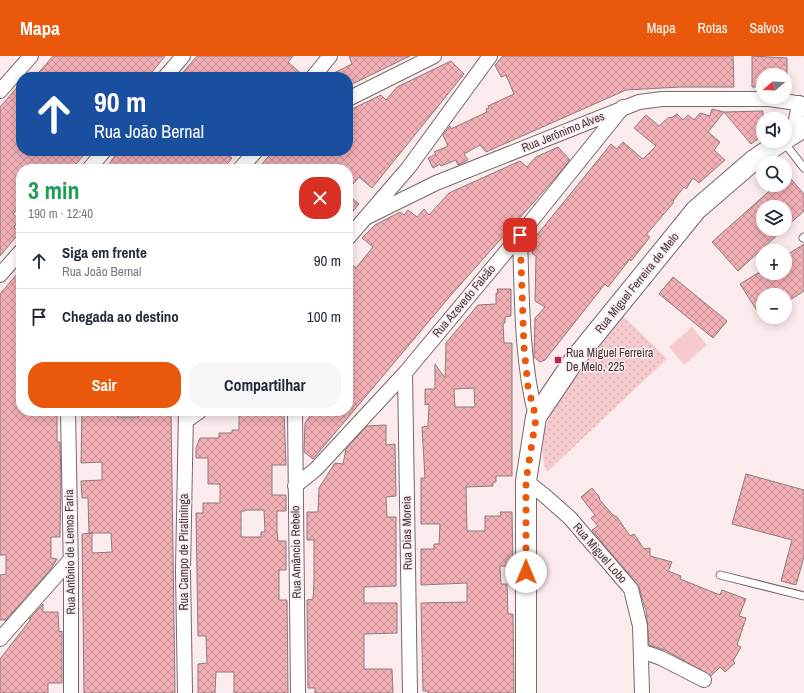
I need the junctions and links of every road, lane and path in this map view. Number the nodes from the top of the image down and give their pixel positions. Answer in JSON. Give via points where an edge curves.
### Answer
{"nodes":[{"id":1,"x":31,"y":56,"type":"edge"},
{"id":2,"x":183,"y":56,"type":"edge"},
{"id":3,"x":330,"y":56,"type":"edge"},
{"id":4,"x":434,"y":56,"type":"edge"},
{"id":5,"x":490,"y":56,"type":"edge"},
{"id":6,"x":17,"y":72,"type":"edge"},
{"id":7,"x":169,"y":72,"type":"edge"},
{"id":8,"x":317,"y":72,"type":"edge"},
{"id":9,"x":16,"y":73,"type":"edge"},
{"id":10,"x":0,"y":91,"type":"edge"},
{"id":11,"x":353,"y":96,"type":"edge"},
{"id":12,"x":801,"y":103,"type":"edge"},
{"id":13,"x":623,"y":107,"type":"junction"},
{"id":14,"x":792,"y":130,"type":"edge"},
{"id":15,"x":792,"y":141,"type":"edge"},
{"id":16,"x":772,"y":148,"type":"edge"},
{"id":17,"x":100,"y":156,"type":"edge"},
{"id":18,"x":252,"y":156,"type":"edge"},
{"id":19,"x":93,"y":164,"type":"edge"},
{"id":20,"x":244,"y":164,"type":"edge"},
{"id":21,"x":804,"y":168,"type":"edge"},
{"id":22,"x":365,"y":218,"type":"junction"},
{"id":23,"x":353,"y":232,"type":"edge"},
{"id":24,"x":520,"y":235,"type":"junction"},
{"id":25,"x":16,"y":257,"type":"edge"},
{"id":26,"x":0,"y":276,"type":"edge"},
{"id":27,"x":404,"y":372,"type":"junction"},
{"id":28,"x":68,"y":416,"type":"edge"},
{"id":29,"x":186,"y":416,"type":"edge"},
{"id":30,"x":295,"y":416,"type":"edge"},
{"id":31,"x":536,"y":418,"type":"junction"},
{"id":32,"x":526,"y":481,"type":"junction"},
{"id":33,"x":295,"y":486,"type":"junction"},
{"id":34,"x":71,"y":558,"type":"junction"},
{"id":35,"x":720,"y":575,"type":"dead end"},
{"id":36,"x":804,"y":596,"type":"edge"},
{"id":37,"x":0,"y":639,"type":"edge"},
{"id":38,"x":641,"y":651,"type":"junction"},
{"id":39,"x":704,"y":680,"type":"dead end"},
{"id":40,"x":642,"y":692,"type":"edge"},
{"id":41,"x":71,"y":693,"type":"edge"},
{"id":42,"x":185,"y":693,"type":"edge"},
{"id":43,"x":298,"y":693,"type":"edge"},
{"id":44,"x":410,"y":693,"type":"edge"},
{"id":45,"x":526,"y":693,"type":"edge"}],
"edges":[{"from":1,"to":6,"type":"street"},
{"from":2,"to":7,"type":"street"},
{"from":3,"to":8,"type":"street"},
{"from":4,"to":11,"type":"street"},
{"from":5,"to":22,"type":"street","via":[[408,167]]},
{"from":9,"to":10,"type":"street"},
{"from":12,"to":13,"type":"street","name":"Rua Jerônimo Alves","via":[[769,99],[662,99]]},
{"from":12,"to":14,"type":"street","name":"Rua Jerônimo Alves"},
{"from":13,"to":22,"type":"street","name":"Rua Jerônimo Alves","via":[[436,183]]},
{"from":13,"to":24,"type":"street","name":"Rua Azevedo Falcão"},
{"from":15,"to":21,"type":"lane"},
{"from":16,"to":31,"type":"main road","name":"Rua Miguel Ferreira de Melo","via":[[754,160],[696,210],[575,359]]},
{"from":17,"to":19,"type":"street"},
{"from":18,"to":20,"type":"street"},
{"from":22,"to":23,"type":"street","name":"Rua Jerônimo Alves"},
{"from":24,"to":27,"type":"street","name":"Rua Azevedo Falcão"},
{"from":24,"to":31,"type":"street","via":[[524,347],[528,387]]},
{"from":25,"to":26,"type":"street"},
{"from":27,"to":33,"type":"street","name":"Rua Azevedo Falcão","via":[[316,469]]},
{"from":27,"to":44,"type":"street","name":"Rua Dias Moreia"},
{"from":28,"to":34,"type":"street","name":"Rua Antônio de Lemos Faria"},
{"from":29,"to":42,"type":"street","name":"Rua Campo de Piratininga","via":[[183,571]]},
{"from":30,"to":33,"type":"street","name":"Rua Amâncio Rebelo"},
{"from":31,"to":32,"type":"main road","name":"Rua Miguel Ferreira de Melo"},
{"from":32,"to":38,"type":"street","name":"Rua Miguel Lobo","via":[[570,518],[631,589],[637,610]]},
{"from":32,"to":45,"type":"main road","name":"Rua Miguel Ferreira de Melo"},
{"from":33,"to":43,"type":"street","name":"Rua Amâncio Rebelo"},
{"from":34,"to":37,"type":"street"},
{"from":34,"to":41,"type":"street","name":"Rua Antônio de Lemos Faria"},
{"from":35,"to":36,"type":"lane"},
{"from":38,"to":39,"type":"street","via":[[661,658]]},
{"from":38,"to":40,"type":"street","name":"Rua Miguel Lobo"}]}
